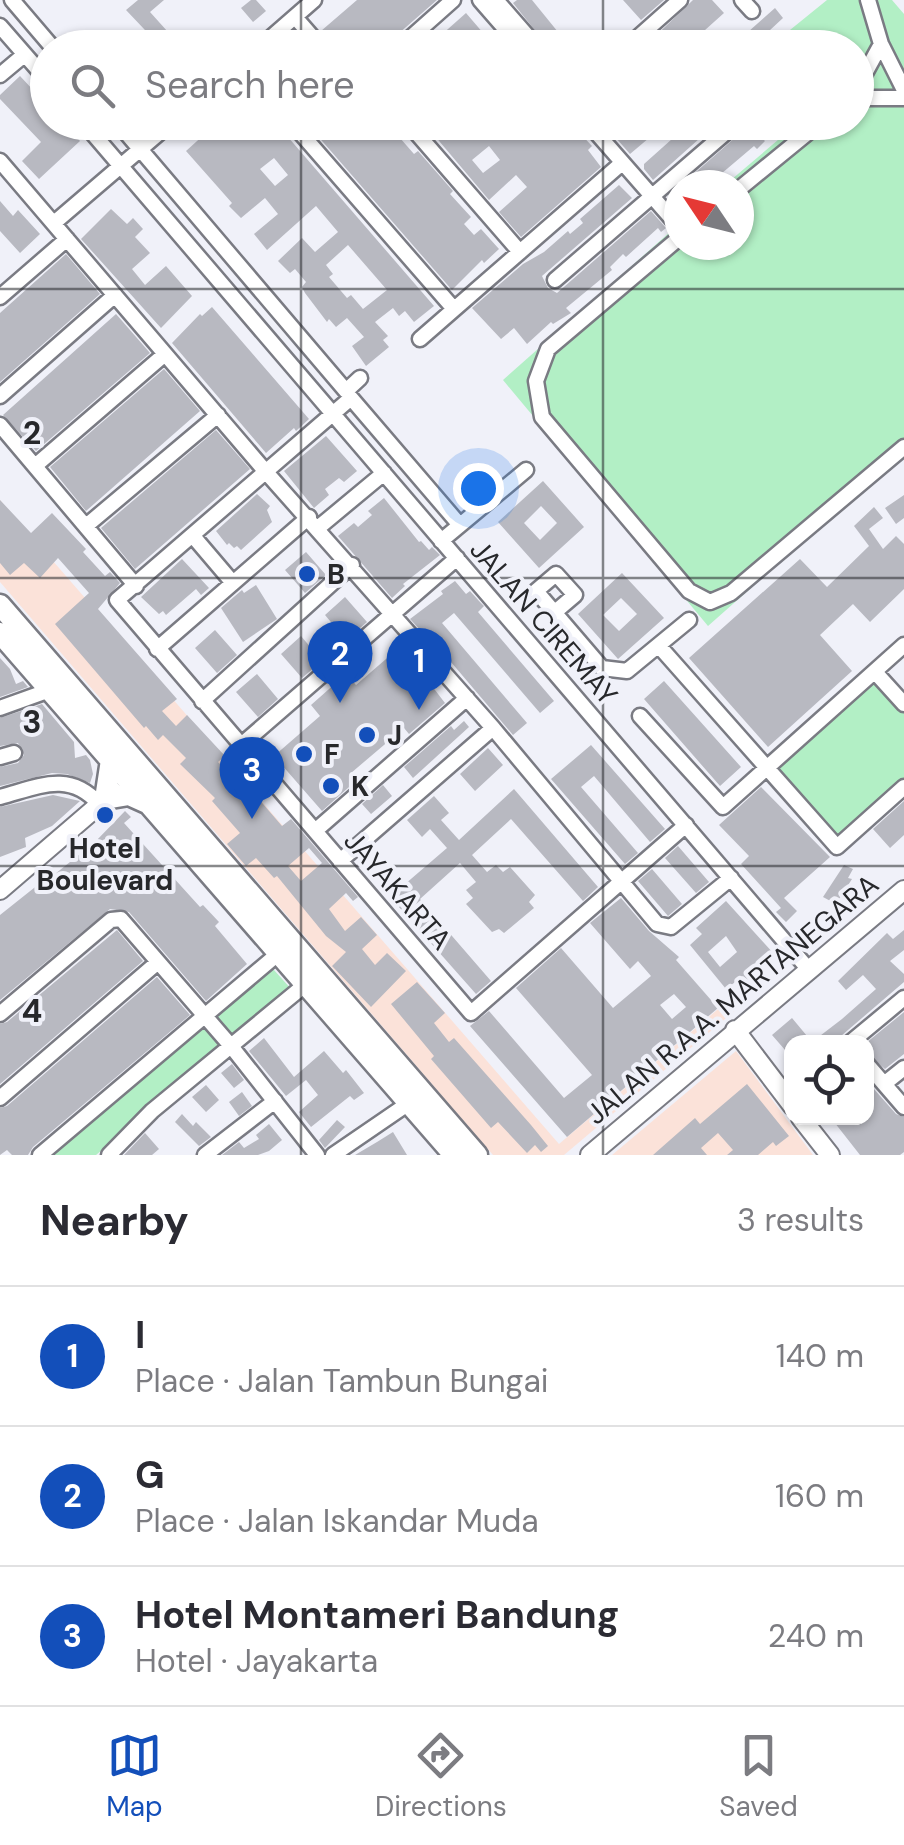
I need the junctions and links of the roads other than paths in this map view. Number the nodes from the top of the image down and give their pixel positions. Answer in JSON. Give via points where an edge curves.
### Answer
{"nodes":[{"id":1,"x":12,"y":0,"type":"edge"},
{"id":2,"x":314,"y":0,"type":"edge"},
{"id":3,"x":453,"y":0,"type":"edge"},
{"id":4,"x":480,"y":0,"type":"edge"},
{"id":5,"x":496,"y":0,"type":"edge"},
{"id":6,"x":680,"y":0,"type":"edge"},
{"id":7,"x":868,"y":0,"type":"edge"},
{"id":8,"x":295,"y":17,"type":"junction"},
{"id":9,"x":0,"y":26,"type":"edge"},
{"id":10,"x":38,"y":30,"type":"edge"},
{"id":11,"x":280,"y":30,"type":"edge"},
{"id":12,"x":306,"y":30,"type":"edge"},
{"id":13,"x":420,"y":30,"type":"edge"},
{"id":14,"x":506,"y":30,"type":"edge"},
{"id":15,"x":522,"y":30,"type":"edge"},
{"id":16,"x":646,"y":30,"type":"edge"},
{"id":17,"x":881,"y":44,"type":"junction"},
{"id":18,"x":24,"y":55,"type":"junction"},
{"id":19,"x":874,"y":57,"type":"edge"},
{"id":20,"x":30,"y":62,"type":"edge"},
{"id":21,"x":0,"y":75,"type":"edge"},
{"id":22,"x":904,"y":90,"type":"edge"},
{"id":23,"x":874,"y":98,"type":"edge"},
{"id":24,"x":904,"y":98,"type":"edge"},
{"id":25,"x":99,"y":140,"type":"edge"},
{"id":26,"x":132,"y":140,"type":"edge"},
{"id":27,"x":151,"y":140,"type":"edge"},
{"id":28,"x":307,"y":140,"type":"edge"},
{"id":29,"x":423,"y":140,"type":"edge"},
{"id":30,"x":602,"y":140,"type":"edge"},
{"id":31,"x":717,"y":140,"type":"edge"},
{"id":32,"x":800,"y":140,"type":"edge"},
{"id":33,"x":140,"y":150,"type":"junction"},
{"id":34,"x":0,"y":161,"type":"edge"},
{"id":35,"x":622,"y":163,"type":"junction"},
{"id":36,"x":121,"y":166,"type":"junction"},
{"id":37,"x":13,"y":176,"type":"junction"},
{"id":38,"x":754,"y":177,"type":"edge"},
{"id":39,"x":0,"y":187,"type":"edge"},
{"id":40,"x":652,"y":196,"type":"junction"},
{"id":41,"x":664,"y":210,"type":"edge"},
{"id":42,"x":54,"y":224,"type":"junction"},
{"id":43,"x":67,"y":239,"type":"junction"},
{"id":44,"x":664,"y":251,"type":"edge"},
{"id":45,"x":520,"y":252,"type":"junction"},
{"id":46,"x":554,"y":280,"type":"dead end"},
{"id":47,"x":115,"y":295,"type":"junction"},
{"id":48,"x":0,"y":297,"type":"edge"},
{"id":49,"x":454,"y":309,"type":"junction"},
{"id":50,"x":420,"y":339,"type":"dead end"},
{"id":51,"x":165,"y":354,"type":"junction"},
{"id":52,"x":360,"y":378,"type":"dead end"},
{"id":53,"x":0,"y":396,"type":"edge"},
{"id":54,"x":334,"y":414,"type":"junction"},
{"id":55,"x":218,"y":415,"type":"junction"},
{"id":56,"x":0,"y":425,"type":"edge"},
{"id":57,"x":904,"y":447,"type":"edge"},
{"id":58,"x":34,"y":466,"type":"junction"},
{"id":59,"x":526,"y":470,"type":"dead end"},
{"id":60,"x":266,"y":472,"type":"junction"},
{"id":61,"x":384,"y":473,"type":"junction"},
{"id":62,"x":314,"y":522,"type":"junction"},
{"id":63,"x":460,"y":524,"type":"junction"},
{"id":64,"x":86,"y":526,"type":"junction"},
{"id":65,"x":193,"y":536,"type":"junction"},
{"id":66,"x":441,"y":541,"type":"junction"},
{"id":67,"x":457,"y":558,"type":"junction"},
{"id":68,"x":352,"y":565,"type":"junction"},
{"id":69,"x":234,"y":583,"type":"junction"},
{"id":70,"x":136,"y":586,"type":"junction"},
{"id":71,"x":0,"y":605,"type":"edge"},
{"id":72,"x":555,"y":612,"type":"dead end"},
{"id":73,"x":393,"y":613,"type":"junction"},
{"id":74,"x":689,"y":620,"type":"dead end"},
{"id":75,"x":0,"y":632,"type":"edge"},
{"id":76,"x":658,"y":646,"type":"junction"},
{"id":77,"x":904,"y":646,"type":"edge"},
{"id":78,"x":157,"y":648,"type":"junction"},
{"id":79,"x":875,"y":672,"type":"junction"},
{"id":80,"x":50,"y":690,"type":"junction"},
{"id":81,"x":467,"y":698,"type":"junction"},
{"id":82,"x":202,"y":701,"type":"junction"},
{"id":83,"x":904,"y":704,"type":"edge"},
{"id":84,"x":0,"y":708,"type":"edge"},
{"id":85,"x":640,"y":716,"type":"dead end"},
{"id":86,"x":493,"y":728,"type":"junction"},
{"id":87,"x":240,"y":746,"type":"junction"},
{"id":88,"x":111,"y":760,"type":"junction"},
{"id":89,"x":766,"y":769,"type":"junction"},
{"id":90,"x":136,"y":775,"type":"junction"},
{"id":91,"x":904,"y":788,"type":"edge"},
{"id":92,"x":0,"y":797,"type":"edge"},
{"id":93,"x":102,"y":802,"type":"junction"},
{"id":94,"x":151,"y":805,"type":"junction"},
{"id":95,"x":686,"y":826,"type":"junction"},
{"id":96,"x":314,"y":831,"type":"junction"},
{"id":97,"x":340,"y":861,"type":"junction"},
{"id":98,"x":731,"y":878,"type":"junction"},
{"id":99,"x":620,"y":882,"type":"junction"},
{"id":100,"x":0,"y":890,"type":"edge"},
{"id":101,"x":904,"y":890,"type":"edge"},
{"id":102,"x":279,"y":953,"type":"junction"},
{"id":103,"x":158,"y":962,"type":"junction"},
{"id":104,"x":810,"y":971,"type":"junction"},
{"id":105,"x":306,"y":984,"type":"junction"},
{"id":106,"x":904,"y":998,"type":"edge"},
{"id":107,"x":0,"y":1014,"type":"edge"},
{"id":108,"x":205,"y":1016,"type":"junction"},
{"id":109,"x":735,"y":1030,"type":"junction"},
{"id":110,"x":860,"y":1035,"type":"edge"},
{"id":111,"x":231,"y":1046,"type":"junction"},
{"id":112,"x":904,"y":1068,"type":"edge"},
{"id":113,"x":874,"y":1072,"type":"edge"},
{"id":114,"x":884,"y":1084,"type":"junction"},
{"id":115,"x":784,"y":1091,"type":"edge"},
{"id":116,"x":0,"y":1098,"type":"edge"},
{"id":117,"x":275,"y":1102,"type":"junction"},
{"id":118,"x":409,"y":1103,"type":"junction"},
{"id":119,"x":904,"y":1107,"type":"edge"},
{"id":120,"x":807,"y":1125,"type":"edge"},
{"id":121,"x":447,"y":1149,"type":"edge"},
{"id":122,"x":587,"y":1153,"type":"edge"},
{"id":123,"x":40,"y":1155,"type":"edge"},
{"id":124,"x":109,"y":1155,"type":"edge"},
{"id":125,"x":205,"y":1155,"type":"edge"},
{"id":126,"x":318,"y":1155,"type":"edge"},
{"id":127,"x":333,"y":1155,"type":"edge"},
{"id":128,"x":477,"y":1155,"type":"edge"},
{"id":129,"x":830,"y":1155,"type":"edge"}],
"edges":[{"from":1,"to":10,"type":"street"},
{"from":2,"to":8,"type":"street"},
{"from":3,"to":13,"type":"street"},
{"from":4,"to":14,"type":"street"},
{"from":5,"to":15,"type":"street"},
{"from":6,"to":16,"type":"street"},
{"from":7,"to":17,"type":"street"},
{"from":8,"to":11,"type":"street"},
{"from":8,"to":12,"type":"street"},
{"from":9,"to":18,"type":"street"},
{"from":17,"to":19,"type":"street"},
{"from":17,"to":22,"type":"street"},
{"from":18,"to":20,"type":"street"},
{"from":18,"to":21,"type":"street"},
{"from":23,"to":24,"type":"street"},
{"from":25,"to":36,"type":"street","name":"JALAN CIREMAY"},
{"from":26,"to":33,"type":"street"},
{"from":27,"to":33,"type":"street"},
{"from":28,"to":49,"type":"street"},
{"from":29,"to":45,"type":"street"},
{"from":30,"to":35,"type":"street"},
{"from":31,"to":40,"type":"street"},
{"from":32,"to":38,"type":"street"},
{"from":33,"to":36,"type":"street"},
{"from":33,"to":52,"type":"street","via":[[346,391]]},
{"from":34,"to":37,"type":"street"},
{"from":35,"to":40,"type":"street"},
{"from":35,"to":45,"type":"street"},
{"from":36,"to":42,"type":"street"},
{"from":36,"to":54,"type":"street","name":"JALAN CIREMAY"},
{"from":37,"to":39,"type":"street"},
{"from":37,"to":42,"type":"street"},
{"from":40,"to":41,"type":"street"},
{"from":40,"to":46,"type":"street"},
{"from":42,"to":43,"type":"street"},
{"from":43,"to":47,"type":"street"},
{"from":43,"to":48,"type":"street"},
{"from":44,"to":57,"type":"street","via":[[548,349],[536,381],[542,417],[689,591],[710,602],[730,594]]},
{"from":45,"to":49,"type":"street"},
{"from":47,"to":51,"type":"street"},
{"from":47,"to":53,"type":"street"},
{"from":49,"to":50,"type":"street"},
{"from":51,"to":55,"type":"street"},
{"from":51,"to":58,"type":"street"},
{"from":54,"to":60,"type":"street"},
{"from":54,"to":61,"type":"street","name":"JALAN CIREMAY"},
{"from":54,"to":63,"type":"street","name":"JALAN CIREMAY","via":[[352,398]]},
{"from":55,"to":60,"type":"street"},
{"from":55,"to":64,"type":"street"},
{"from":56,"to":58,"type":"street"},
{"from":58,"to":64,"type":"street"},
{"from":59,"to":63,"type":"street"},
{"from":60,"to":62,"type":"street"},
{"from":60,"to":65,"type":"street"},
{"from":61,"to":62,"type":"street"},
{"from":61,"to":66,"type":"street","name":"JALAN CIREMAY"},
{"from":62,"to":68,"type":"street"},
{"from":62,"to":69,"type":"street"},
{"from":63,"to":66,"type":"street"},
{"from":64,"to":70,"type":"street"},
{"from":65,"to":69,"type":"street"},
{"from":65,"to":70,"type":"street"},
{"from":66,"to":67,"type":"street","name":"JALAN CIREMAY"},
{"from":67,"to":73,"type":"street"},
{"from":67,"to":95,"type":"street","name":"JALAN CIREMAY"},
{"from":68,"to":73,"type":"street"},
{"from":68,"to":82,"type":"street"},
{"from":69,"to":78,"type":"street"},
{"from":70,"to":78,"type":"street","name":"JAYAKARTA","via":[[117,600]]},
{"from":71,"to":90,"type":"main road"},
{"from":72,"to":76,"type":"street","via":[[602,668],[627,671]]},
{"from":73,"to":81,"type":"street"},
{"from":73,"to":87,"type":"street"},
{"from":74,"to":76,"type":"street"},
{"from":75,"to":80,"type":"main road"},
{"from":76,"to":89,"type":"street"},
{"from":77,"to":79,"type":"street"},
{"from":78,"to":82,"type":"street","name":"JAYAKARTA"},
{"from":79,"to":83,"type":"street"},
{"from":79,"to":89,"type":"street"},
{"from":80,"to":84,"type":"street"},
{"from":80,"to":88,"type":"main road"},
{"from":81,"to":86,"type":"street"},
{"from":81,"to":96,"type":"street"},
{"from":82,"to":87,"type":"street","name":"JAYAKARTA"},
{"from":85,"to":89,"type":"street","via":[[722,807]]},
{"from":86,"to":97,"type":"street"},
{"from":86,"to":99,"type":"street"},
{"from":87,"to":96,"type":"street","name":"JAYAKARTA"},
{"from":88,"to":90,"type":"main road"},
{"from":88,"to":93,"type":"main road"},
{"from":89,"to":91,"type":"street","via":[[837,847]]},
{"from":90,"to":93,"type":"main road"},
{"from":90,"to":94,"type":"main road"},
{"from":90,"to":128,"type":"main road"},
{"from":92,"to":93,"type":"street","via":[[54,782],[82,788]]},
{"from":93,"to":94,"type":"main road","via":[[129,794]]},
{"from":93,"to":100,"type":"main road"},
{"from":94,"to":102,"type":"main road"},
{"from":95,"to":98,"type":"street","name":"JALAN CIREMAY"},
{"from":95,"to":99,"type":"street","name":"JAYAKARTA"},
{"from":96,"to":97,"type":"street","name":"JAYAKARTA"},
{"from":97,"to":99,"type":"street","name":"JAYAKARTA","via":[[470,1013]]},
{"from":98,"to":99,"type":"street","via":[[670,927],[657,924]]},
{"from":98,"to":104,"type":"street","name":"JALAN CIREMAY"},
{"from":101,"to":104,"type":"main road","name":"JALAN R.A.A. MARTANEGARA"},
{"from":102,"to":105,"type":"main road"},
{"from":102,"to":108,"type":"street"},
{"from":103,"to":107,"type":"street","via":[[121,919],[111,920]]},
{"from":103,"to":108,"type":"street"},
{"from":103,"to":116,"type":"street"},
{"from":104,"to":109,"type":"main road","name":"JALAN R.A.A. MARTANEGARA"},
{"from":105,"to":111,"type":"street"},
{"from":105,"to":118,"type":"main road"},
{"from":106,"to":110,"type":"street"},
{"from":108,"to":111,"type":"street"},
{"from":108,"to":123,"type":"street"},
{"from":109,"to":115,"type":"main road"},
{"from":109,"to":122,"type":"main road","name":"JALAN R.A.A. MARTANEGARA"},
{"from":111,"to":117,"type":"street"},
{"from":111,"to":124,"type":"street"},
{"from":112,"to":114,"type":"street"},
{"from":113,"to":114,"type":"street"},
{"from":114,"to":119,"type":"street"},
{"from":117,"to":125,"type":"street"},
{"from":117,"to":126,"type":"street"},
{"from":118,"to":121,"type":"main road"},
{"from":118,"to":127,"type":"street"},
{"from":120,"to":129,"type":"main road"}]}
